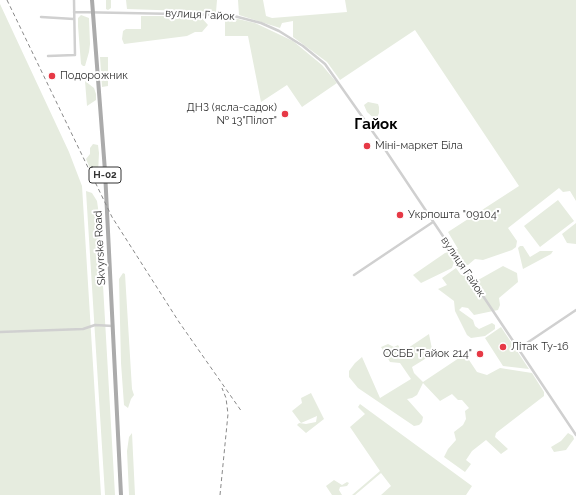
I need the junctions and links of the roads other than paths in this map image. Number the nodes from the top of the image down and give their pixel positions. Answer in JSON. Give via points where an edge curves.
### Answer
{"nodes":[{"id":1,"x":74,"y":0,"type":"edge"},
{"id":2,"x":92,"y":0,"type":"edge"},
{"id":3,"x":74,"y":12,"type":"junction"},
{"id":4,"x":93,"y":12,"type":"junction"},
{"id":5,"x":41,"y":17,"type":"dead end"},
{"id":6,"x":74,"y":19,"type":"junction"},
{"id":7,"x":48,"y":56,"type":"dead end"},
{"id":8,"x":433,"y":222,"type":"junction"},
{"id":9,"x":354,"y":275,"type":"dead end"},
{"id":10,"x":576,"y":310,"type":"edge"},
{"id":11,"x":113,"y":326,"type":"junction"},
{"id":12,"x":0,"y":332,"type":"edge"},
{"id":13,"x":518,"y":349,"type":"junction"},
{"id":14,"x":576,"y":435,"type":"edge"},
{"id":15,"x":121,"y":495,"type":"edge"}],
"edges":[{"from":1,"to":3,"type":"street"},
{"from":2,"to":4,"type":"main road","name":"Skvyrske Road","number":"Н-02"},
{"from":3,"to":4,"type":"street","name":"вулиця Гайок"},
{"from":3,"to":6,"type":"street"},
{"from":4,"to":8,"type":"street","name":"вулиця Гайок","via":[[230,15],[269,27],[293,39],[325,64]]},
{"from":4,"to":11,"type":"main road","name":"Skvyrske Road","number":"Н-02"},
{"from":5,"to":6,"type":"street"},
{"from":6,"to":7,"type":"street","via":[[75,55]]},
{"from":8,"to":9,"type":"street"},
{"from":8,"to":13,"type":"street","name":"вулиця Гайок"},
{"from":10,"to":13,"type":"street"},
{"from":11,"to":12,"type":"street"},
{"from":11,"to":15,"type":"main road","name":"Skvyrske Road","number":"Н-02"},
{"from":13,"to":14,"type":"street","name":"вулиця Гайок"}]}
